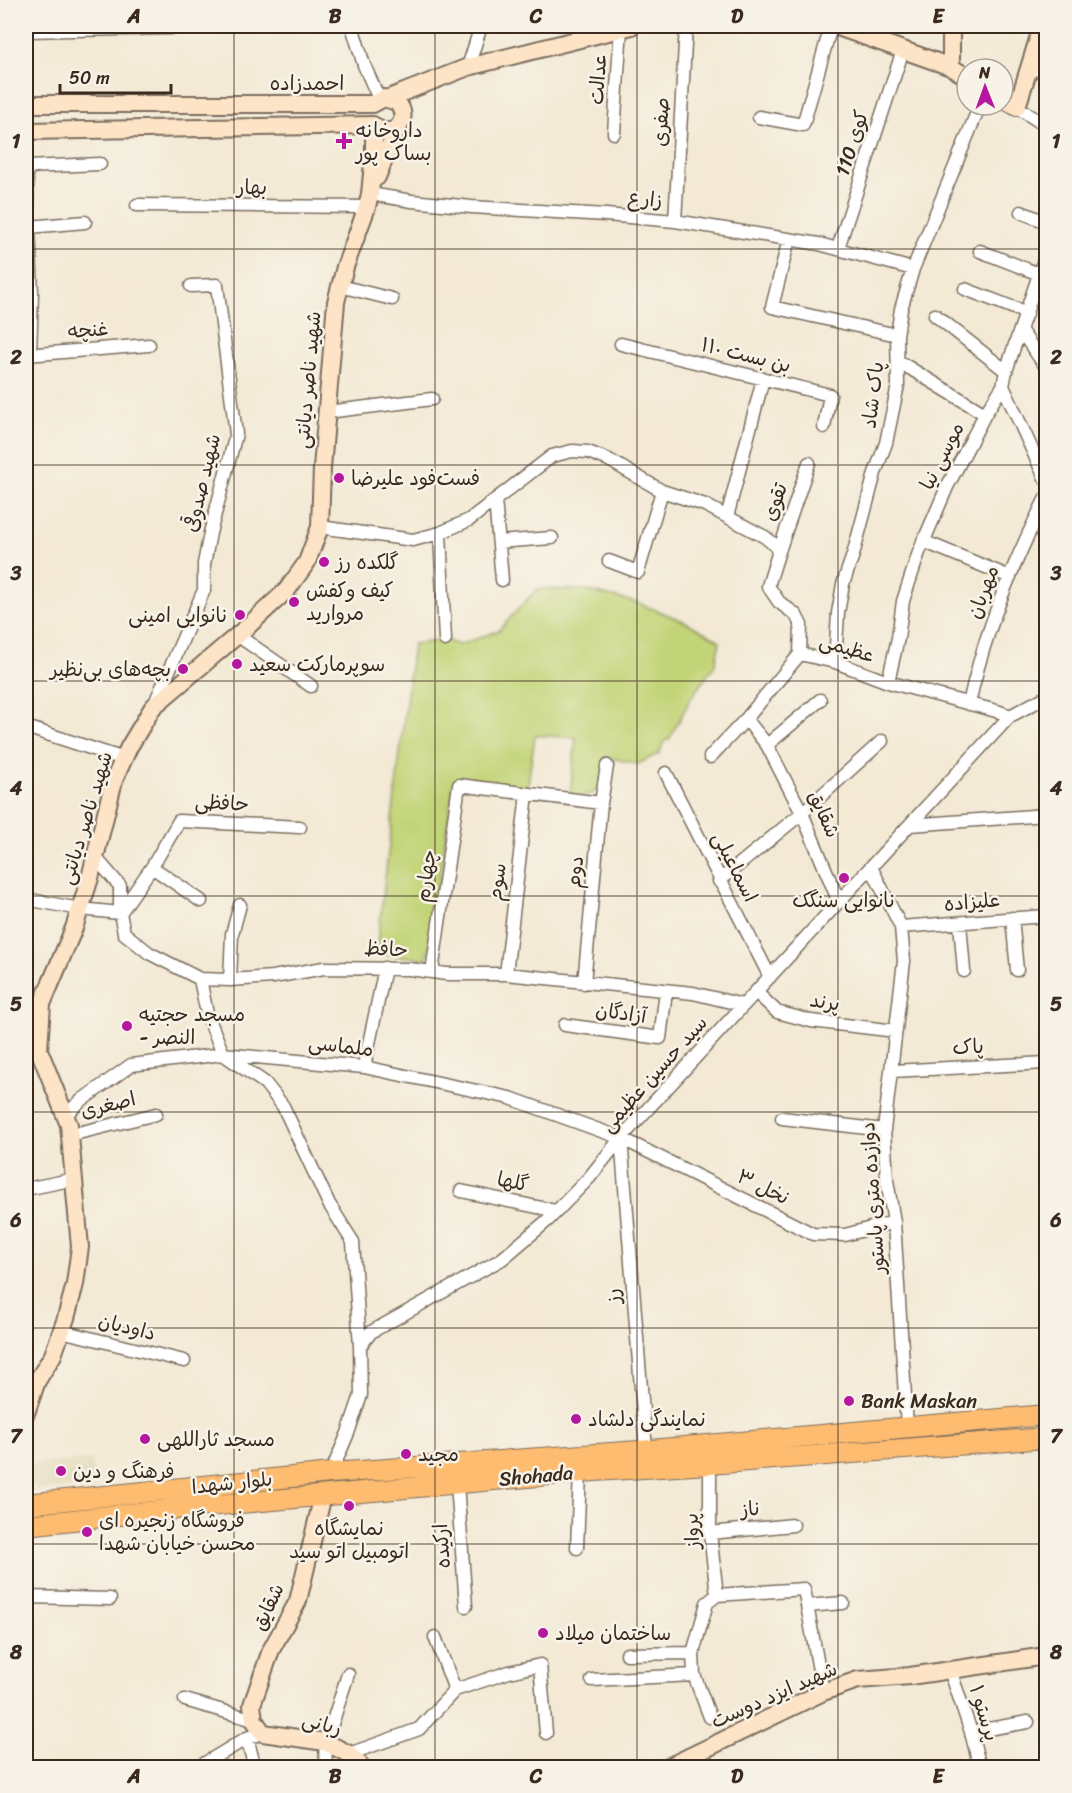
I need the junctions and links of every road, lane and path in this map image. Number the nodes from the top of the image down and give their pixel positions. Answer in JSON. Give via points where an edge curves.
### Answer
{"nodes":[{"id":1,"x":352,"y":26,"type":"edge"},
{"id":2,"x":481,"y":26,"type":"edge"},
{"id":3,"x":626,"y":26,"type":"edge"},
{"id":4,"x":686,"y":26,"type":"edge"},
{"id":5,"x":833,"y":26,"type":"edge"},
{"id":6,"x":951,"y":26,"type":"edge"},
{"id":7,"x":1042,"y":26,"type":"edge"},
{"id":8,"x":171,"y":27,"type":"dead end"},
{"id":9,"x":33,"y":29,"type":"edge"},
{"id":10,"x":903,"y":50,"type":"junction"},
{"id":11,"x":1029,"y":66,"type":"junction"},
{"id":12,"x":468,"y":67,"type":"junction"},
{"id":13,"x":951,"y":68,"type":"junction"},
{"id":14,"x":955,"y":70,"type":"edge"},
{"id":15,"x":1047,"y":73,"type":"edge"},
{"id":16,"x":435,"y":80,"type":"junction"},
{"id":17,"x":1015,"y":93,"type":"edge"},
{"id":18,"x":380,"y":100,"type":"junction"},
{"id":19,"x":26,"y":104,"type":"edge"},
{"id":20,"x":1015,"y":106,"type":"edge"},
{"id":21,"x":759,"y":117,"type":"dead end"},
{"id":22,"x":975,"y":117,"type":"edge"},
{"id":23,"x":400,"y":121,"type":"junction"},
{"id":24,"x":373,"y":126,"type":"junction"},
{"id":25,"x":1047,"y":126,"type":"edge"},
{"id":26,"x":26,"y":131,"type":"edge"},
{"id":27,"x":614,"y":133,"type":"dead end"},
{"id":28,"x":100,"y":164,"type":"dead end"},
{"id":29,"x":26,"y":165,"type":"edge"},
{"id":30,"x":369,"y":195,"type":"junction"},
{"id":31,"x":137,"y":205,"type":"dead end"},
{"id":32,"x":27,"y":206,"type":"edge"},
{"id":33,"x":1021,"y":212,"type":"dead end"},
{"id":34,"x":675,"y":221,"type":"junction"},
{"id":35,"x":85,"y":222,"type":"dead end"},
{"id":36,"x":1047,"y":222,"type":"edge"},
{"id":37,"x":28,"y":227,"type":"junction"},
{"id":38,"x":789,"y":239,"type":"junction"},
{"id":39,"x":837,"y":248,"type":"junction"},
{"id":40,"x":980,"y":251,"type":"dead end"},
{"id":41,"x":1047,"y":254,"type":"edge"},
{"id":42,"x":913,"y":269,"type":"junction"},
{"id":43,"x":1039,"y":274,"type":"junction"},
{"id":44,"x":191,"y":286,"type":"dead end"},
{"id":45,"x":340,"y":286,"type":"junction"},
{"id":46,"x":965,"y":289,"type":"dead end"},
{"id":47,"x":392,"y":299,"type":"dead end"},
{"id":48,"x":1027,"y":313,"type":"junction"},
{"id":49,"x":935,"y":315,"type":"dead end"},
{"id":50,"x":1021,"y":331,"type":"junction"},
{"id":51,"x":897,"y":335,"type":"junction"},
{"id":52,"x":621,"y":344,"type":"dead end"},
{"id":53,"x":149,"y":345,"type":"dead end"},
{"id":54,"x":27,"y":357,"type":"edge"},
{"id":55,"x":898,"y":361,"type":"junction"},
{"id":56,"x":1047,"y":367,"type":"edge"},
{"id":57,"x":1006,"y":370,"type":"junction"},
{"id":58,"x":763,"y":379,"type":"junction"},
{"id":59,"x":1003,"y":386,"type":"junction"},
{"id":60,"x":432,"y":399,"type":"dead end"},
{"id":61,"x":327,"y":412,"type":"junction"},
{"id":62,"x":985,"y":414,"type":"junction"},
{"id":63,"x":824,"y":427,"type":"dead end"},
{"id":64,"x":809,"y":463,"type":"dead end"},
{"id":65,"x":1047,"y":480,"type":"edge"},
{"id":66,"x":662,"y":491,"type":"junction"},
{"id":67,"x":1047,"y":498,"type":"edge"},
{"id":68,"x":495,"y":500,"type":"junction"},
{"id":69,"x":727,"y":517,"type":"junction"},
{"id":70,"x":320,"y":527,"type":"junction"},
{"id":71,"x":440,"y":533,"type":"junction"},
{"id":72,"x":552,"y":538,"type":"dead end"},
{"id":73,"x":923,"y":541,"type":"junction"},
{"id":74,"x":499,"y":542,"type":"junction"},
{"id":75,"x":778,"y":554,"type":"junction"},
{"id":76,"x":609,"y":561,"type":"dead end"},
{"id":77,"x":1010,"y":577,"type":"junction"},
{"id":78,"x":502,"y":580,"type":"dead end"},
{"id":79,"x":237,"y":635,"type":"junction"},
{"id":80,"x":445,"y":640,"type":"dead end"},
{"id":81,"x":800,"y":654,"type":"junction"},
{"id":82,"x":835,"y":662,"type":"junction"},
{"id":83,"x":888,"y":682,"type":"junction"},
{"id":84,"x":311,"y":686,"type":"dead end"},
{"id":85,"x":1045,"y":699,"type":"edge"},
{"id":86,"x":820,"y":700,"type":"dead end"},
{"id":87,"x":969,"y":704,"type":"junction"},
{"id":88,"x":153,"y":706,"type":"junction"},
{"id":89,"x":1010,"y":716,"type":"junction"},
{"id":90,"x":746,"y":719,"type":"junction"},
{"id":91,"x":26,"y":727,"type":"edge"},
{"id":92,"x":882,"y":741,"type":"dead end"},
{"id":93,"x":767,"y":745,"type":"junction"},
{"id":94,"x":710,"y":757,"type":"dead end"},
{"id":95,"x":124,"y":759,"type":"junction"},
{"id":96,"x":607,"y":766,"type":"dead end"},
{"id":97,"x":666,"y":774,"type":"dead end"},
{"id":98,"x":527,"y":794,"type":"junction"},
{"id":99,"x":601,"y":803,"type":"junction"},
{"id":100,"x":802,"y":813,"type":"junction"},
{"id":101,"x":1047,"y":814,"type":"edge"},
{"id":102,"x":910,"y":825,"type":"junction"},
{"id":103,"x":300,"y":827,"type":"dead end"},
{"id":104,"x":95,"y":857,"type":"junction"},
{"id":105,"x":152,"y":867,"type":"junction"},
{"id":106,"x":871,"y":867,"type":"junction"},
{"id":107,"x":719,"y":881,"type":"junction"},
{"id":108,"x":26,"y":899,"type":"edge"},
{"id":109,"x":201,"y":901,"type":"dead end"},
{"id":110,"x":839,"y":902,"type":"junction"},
{"id":111,"x":240,"y":905,"type":"dead end"},
{"id":112,"x":80,"y":909,"type":"junction"},
{"id":113,"x":120,"y":913,"type":"junction"},
{"id":114,"x":1047,"y":916,"type":"edge"},
{"id":115,"x":1011,"y":918,"type":"junction"},
{"id":116,"x":960,"y":923,"type":"junction"},
{"id":117,"x":901,"y":927,"type":"junction"},
{"id":118,"x":385,"y":968,"type":"junction"},
{"id":119,"x":1017,"y":970,"type":"dead end"},
{"id":120,"x":964,"y":971,"type":"dead end"},
{"id":121,"x":432,"y":972,"type":"junction"},
{"id":122,"x":506,"y":974,"type":"junction"},
{"id":123,"x":770,"y":977,"type":"junction"},
{"id":124,"x":200,"y":979,"type":"junction"},
{"id":125,"x":230,"y":980,"type":"junction"},
{"id":126,"x":584,"y":983,"type":"junction"},
{"id":127,"x":666,"y":991,"type":"junction"},
{"id":128,"x":756,"y":992,"type":"junction"},
{"id":129,"x":34,"y":1002,"type":"edge"},
{"id":130,"x":743,"y":1005,"type":"junction"},
{"id":131,"x":565,"y":1025,"type":"dead end"},
{"id":132,"x":896,"y":1031,"type":"junction"},
{"id":133,"x":224,"y":1053,"type":"junction"},
{"id":134,"x":1047,"y":1063,"type":"edge"},
{"id":135,"x":364,"y":1067,"type":"junction"},
{"id":136,"x":892,"y":1071,"type":"junction"},
{"id":137,"x":65,"y":1114,"type":"junction"},
{"id":138,"x":156,"y":1114,"type":"dead end"},
{"id":139,"x":782,"y":1118,"type":"dead end"},
{"id":140,"x":884,"y":1130,"type":"junction"},
{"id":141,"x":70,"y":1135,"type":"junction"},
{"id":142,"x":621,"y":1138,"type":"junction"},
{"id":143,"x":75,"y":1179,"type":"junction"},
{"id":144,"x":26,"y":1189,"type":"edge"},
{"id":145,"x":461,"y":1191,"type":"dead end"},
{"id":146,"x":556,"y":1211,"type":"junction"},
{"id":147,"x":894,"y":1222,"type":"junction"},
{"id":148,"x":62,"y":1331,"type":"junction"},
{"id":149,"x":360,"y":1346,"type":"junction"},
{"id":150,"x":184,"y":1361,"type":"dead end"},
{"id":151,"x":30,"y":1390,"type":"edge"},
{"id":152,"x":26,"y":1413,"type":"edge"},
{"id":153,"x":1047,"y":1415,"type":"edge"},
{"id":154,"x":908,"y":1427,"type":"junction"},
{"id":155,"x":1047,"y":1438,"type":"edge"},
{"id":156,"x":646,"y":1450,"type":"junction"},
{"id":157,"x":710,"y":1464,"type":"junction"},
{"id":158,"x":580,"y":1472,"type":"junction"},
{"id":159,"x":331,"y":1473,"type":"junction"},
{"id":160,"x":458,"y":1483,"type":"junction"},
{"id":161,"x":323,"y":1495,"type":"junction"},
{"id":162,"x":26,"y":1504,"type":"edge"},
{"id":163,"x":26,"y":1525,"type":"edge"},
{"id":164,"x":793,"y":1525,"type":"dead end"},
{"id":165,"x":710,"y":1533,"type":"junction"},
{"id":166,"x":577,"y":1548,"type":"dead end"},
{"id":167,"x":717,"y":1595,"type":"junction"},
{"id":168,"x":26,"y":1597,"type":"edge"},
{"id":169,"x":110,"y":1599,"type":"dead end"},
{"id":170,"x":843,"y":1603,"type":"dead end"},
{"id":171,"x":807,"y":1605,"type":"junction"},
{"id":172,"x":466,"y":1606,"type":"dead end"},
{"id":173,"x":435,"y":1636,"type":"dead end"},
{"id":174,"x":693,"y":1653,"type":"junction"},
{"id":175,"x":627,"y":1654,"type":"dead end"},
{"id":176,"x":1047,"y":1656,"type":"edge"},
{"id":177,"x":950,"y":1670,"type":"junction"},
{"id":178,"x":348,"y":1674,"type":"dead end"},
{"id":179,"x":694,"y":1675,"type":"junction"},
{"id":180,"x":592,"y":1680,"type":"dead end"},
{"id":181,"x":454,"y":1690,"type":"junction"},
{"id":182,"x":824,"y":1692,"type":"junction"},
{"id":183,"x":185,"y":1700,"type":"dead end"},
{"id":184,"x":710,"y":1717,"type":"dead end"},
{"id":185,"x":1028,"y":1722,"type":"dead end"},
{"id":186,"x":259,"y":1727,"type":"junction"},
{"id":187,"x":971,"y":1732,"type":"junction"},
{"id":188,"x":546,"y":1733,"type":"dead end"},
{"id":189,"x":247,"y":1738,"type":"junction"},
{"id":190,"x":325,"y":1742,"type":"junction"},
{"id":191,"x":349,"y":1754,"type":"junction"},
{"id":192,"x":197,"y":1767,"type":"edge"},
{"id":193,"x":255,"y":1767,"type":"edge"},
{"id":194,"x":326,"y":1767,"type":"edge"},
{"id":195,"x":363,"y":1767,"type":"edge"},
{"id":196,"x":666,"y":1767,"type":"edge"},
{"id":197,"x":980,"y":1767,"type":"edge"}],
"edges":[{"from":1,"to":18,"type":"street"},
{"from":2,"to":12,"type":"street"},
{"from":3,"to":12,"type":"main road","name":"شهید ناصر دیانتی"},
{"from":3,"to":27,"type":"street","name":"عدالت"},
{"from":4,"to":34,"type":"street","name":"صفری"},
{"from":5,"to":10,"type":"main road"},
{"from":5,"to":21,"type":"street","via":[[803,125]]},
{"from":6,"to":13,"type":"main road"},
{"from":7,"to":11,"type":"main road"},
{"from":8,"to":9,"type":"street"},
{"from":10,"to":13,"type":"main road"},
{"from":10,"to":39,"type":"street","name":"کوی 110"},
{"from":11,"to":15,"type":"street"},
{"from":11,"to":17,"type":"main road"},
{"from":12,"to":16,"type":"main road","name":"شهید ناصر دیانتی"},
{"from":13,"to":14,"type":"main road"},
{"from":16,"to":18,"type":"main road","name":"شهید ناصر دیانتی"},
{"from":16,"to":23,"type":"main road","name":"شهید ناصر دیانتی"},
{"from":18,"to":19,"type":"main road","name":"احمدزاده"},
{"from":18,"to":23,"type":"main road","via":[[398,102],[403,110]]},
{"from":20,"to":25,"type":"street"},
{"from":22,"to":42,"type":"street","name":"پاک شاد"},
{"from":23,"to":24,"type":"main road","via":[[388,132]]},
{"from":23,"to":30,"type":"main road","name":"شهید ناصر دیانتی"},
{"from":24,"to":26,"type":"main road"},
{"from":24,"to":30,"type":"main road","name":"شهید ناصر دیانتی"},
{"from":28,"to":29,"type":"street"},
{"from":29,"to":32,"type":"street"},
{"from":30,"to":31,"type":"street","name":"بهار"},
{"from":30,"to":34,"type":"street","name":"زارع","via":[[472,207]]},
{"from":30,"to":45,"type":"main road","name":"شهید ناصر دیانتی"},
{"from":32,"to":37,"type":"street"},
{"from":33,"to":36,"type":"street"},
{"from":34,"to":38,"type":"street","name":"زارع"},
{"from":35,"to":37,"type":"street"},
{"from":37,"to":54,"type":"street","via":[[32,293]]},
{"from":38,"to":39,"type":"street","name":"زارع"},
{"from":38,"to":51,"type":"street","via":[[772,307]]},
{"from":39,"to":42,"type":"street","name":"زارع"},
{"from":40,"to":43,"type":"street"},
{"from":41,"to":43,"type":"street","name":"موسی نیا"},
{"from":42,"to":51,"type":"street","name":"پاک شاد"},
{"from":43,"to":48,"type":"street","name":"موسی نیا"},
{"from":44,"to":88,"type":"street","name":"شهید صدوقی","via":[[217,285],[236,434],[210,533],[204,590]]},
{"from":45,"to":47,"type":"street"},
{"from":45,"to":61,"type":"main road","name":"شهید ناصر دیانتی"},
{"from":46,"to":48,"type":"street"},
{"from":48,"to":50,"type":"street","name":"موسی نیا"},
{"from":49,"to":57,"type":"street"},
{"from":50,"to":56,"type":"street"},
{"from":50,"to":57,"type":"street","name":"موسی نیا"},
{"from":51,"to":55,"type":"street","name":"پاک شاد"},
{"from":52,"to":58,"type":"street","name":"بن بست ۱۱۰"},
{"from":53,"to":54,"type":"street","name":"غنچه"},
{"from":55,"to":62,"type":"street"},
{"from":55,"to":82,"type":"street","name":"پاک شاد","via":[[898,385],[886,442],[843,584]]},
{"from":57,"to":59,"type":"street","name":"موسی نیا"},
{"from":58,"to":63,"type":"street","name":"بن بست ۱۱۰","via":[[830,395]]},
{"from":58,"to":69,"type":"street"},
{"from":59,"to":62,"type":"street","name":"موسی نیا"},
{"from":59,"to":65,"type":"street"},
{"from":60,"to":61,"type":"street"},
{"from":61,"to":70,"type":"main road","name":"شهید ناصر دیانتی"},
{"from":62,"to":73,"type":"street","name":"موسی نیا","via":[[946,487]]},
{"from":64,"to":75,"type":"street","name":"تقوی"},
{"from":66,"to":68,"type":"street","via":[[609,460],[572,451],[552,456]]},
{"from":66,"to":69,"type":"street"},
{"from":66,"to":76,"type":"street","via":[[638,572]]},
{"from":67,"to":77,"type":"street","name":"مهربان"},
{"from":68,"to":71,"type":"street","via":[[469,520]]},
{"from":68,"to":74,"type":"street"},
{"from":69,"to":75,"type":"street","via":[[765,537],[776,546]]},
{"from":70,"to":71,"type":"street","via":[[413,540]]},
{"from":70,"to":79,"type":"main road","name":"شهید ناصر دیانتی","via":[[307,562],[287,590]]},
{"from":71,"to":80,"type":"street"},
{"from":72,"to":74,"type":"street"},
{"from":73,"to":77,"type":"street"},
{"from":73,"to":83,"type":"street","name":"موسی نیا","via":[[903,601]]},
{"from":74,"to":78,"type":"street"},
{"from":75,"to":81,"type":"street","name":"عظیمی","via":[[768,586],[801,625]]},
{"from":77,"to":87,"type":"street","name":"مهربان"},
{"from":79,"to":84,"type":"street"},
{"from":79,"to":88,"type":"main road","name":"شهید ناصر دیانتی"},
{"from":81,"to":82,"type":"street","name":"عظیمی"},
{"from":81,"to":90,"type":"street"},
{"from":82,"to":83,"type":"street","name":"عظیمی"},
{"from":83,"to":87,"type":"street","name":"عظیمی"},
{"from":85,"to":89,"type":"street","name":"سید حسین عظیمی"},
{"from":86,"to":93,"type":"street"},
{"from":87,"to":89,"type":"street","name":"عظیمی"},
{"from":88,"to":95,"type":"main road","name":"شهید ناصر دیانتی"},
{"from":89,"to":102,"type":"street","name":"سید حسین عظیمی"},
{"from":90,"to":93,"type":"street","name":"شقایق"},
{"from":90,"to":94,"type":"street"},
{"from":91,"to":95,"type":"street"},
{"from":92,"to":100,"type":"street"},
{"from":93,"to":100,"type":"street","name":"شقایق"},
{"from":95,"to":104,"type":"main road","name":"شهید ناصر دیانتی","via":[[114,780]]},
{"from":96,"to":99,"type":"street","name":"دوم"},
{"from":97,"to":107,"type":"street","name":"اسماعیلی"},
{"from":98,"to":99,"type":"street"},
{"from":98,"to":121,"type":"street","name":"چهارم","via":[[459,784]]},
{"from":98,"to":122,"type":"street","name":"سوم"},
{"from":99,"to":126,"type":"street","name":"دوم"},
{"from":100,"to":107,"type":"street"},
{"from":100,"to":110,"type":"street","name":"شقایق"},
{"from":101,"to":102,"type":"street"},
{"from":102,"to":106,"type":"street","name":"سید حسین عظیمی"},
{"from":103,"to":105,"type":"street","name":"حافظی","via":[[179,821]]},
{"from":104,"to":112,"type":"main road","name":"شهید ناصر دیانتی"},
{"from":104,"to":113,"type":"street","name":"حافظ","via":[[120,886]]},
{"from":105,"to":109,"type":"street"},
{"from":105,"to":113,"type":"street","name":"حافظی"},
{"from":106,"to":110,"type":"street","name":"سید حسین عظیمی"},
{"from":106,"to":117,"type":"street","name":"دوازده متری پاستور"},
{"from":107,"to":123,"type":"street","name":"اسماعیلی"},
{"from":108,"to":112,"type":"street"},
{"from":110,"to":123,"type":"street","name":"سید حسین عظیمی"},
{"from":111,"to":125,"type":"street","via":[[232,934]]},
{"from":112,"to":113,"type":"street"},
{"from":112,"to":129,"type":"main road","name":"شهید ناصر دیانتی","via":[[74,928]]},
{"from":113,"to":124,"type":"street","name":"حافظ","via":[[124,933],[149,953]]},
{"from":114,"to":115,"type":"street","name":"علیزاده"},
{"from":115,"to":116,"type":"street","name":"علیزاده"},
{"from":115,"to":119,"type":"street"},
{"from":116,"to":117,"type":"street","name":"علیزاده"},
{"from":116,"to":120,"type":"street"},
{"from":117,"to":132,"type":"street","name":"دوازده متری پاستور","via":[[904,961]]},
{"from":118,"to":121,"type":"street","name":"حافظ"},
{"from":118,"to":125,"type":"street","name":"حافظ","via":[[324,968]]},
{"from":118,"to":135,"type":"street"},
{"from":121,"to":122,"type":"street","name":"حافظ"},
{"from":122,"to":126,"type":"street","name":"حافظ"},
{"from":123,"to":128,"type":"street","name":"سید حسین عظیمی"},
{"from":124,"to":125,"type":"street","name":"حافظ"},
{"from":124,"to":133,"type":"street","via":[[207,1014]]},
{"from":126,"to":127,"type":"street","name":"حافظ"},
{"from":127,"to":130,"type":"street","name":"حافظ"},
{"from":127,"to":131,"type":"street","name":"آزادگان","via":[[660,1038]]},
{"from":128,"to":130,"type":"street","name":"سید حسین عظیمی"},
{"from":128,"to":132,"type":"street","name":"پرند","via":[[777,1012],[811,1021]]},
{"from":129,"to":137,"type":"main road","name":"شهید ناصر دیانتی","via":[[39,1050]]},
{"from":130,"to":142,"type":"street","name":"سید حسین عظیمی"},
{"from":132,"to":136,"type":"street","name":"دوازده متری پاستور"},
{"from":133,"to":135,"type":"street","name":"ملماسی"},
{"from":133,"to":137,"type":"street","name":"ملماسی","via":[[130,1065]]},
{"from":133,"to":149,"type":"street","via":[[265,1083],[283,1106],[329,1204],[353,1242]]},
{"from":134,"to":136,"type":"street","name":"پاک"},
{"from":135,"to":142,"type":"street","name":"ملماسی","via":[[510,1098]]},
{"from":136,"to":140,"type":"street","name":"دوازده متری پاستور"},
{"from":137,"to":141,"type":"main road","name":"شهید ناصر دیانتی"},
{"from":138,"to":141,"type":"street","name":"اصغری"},
{"from":139,"to":140,"type":"street"},
{"from":140,"to":147,"type":"street","name":"دوازده متری پاستور"},
{"from":141,"to":143,"type":"main road","name":"شهید ناصر دیانتی"},
{"from":142,"to":146,"type":"street","name":"سید حسین عظیمی"},
{"from":142,"to":147,"type":"street","name":"نخل ۳","via":[[813,1234],[845,1235]]},
{"from":142,"to":156,"type":"street","name":"رز"},
{"from":143,"to":144,"type":"street"},
{"from":143,"to":148,"type":"main road","name":"شهید ناصر دیانتی","via":[[80,1247]]},
{"from":145,"to":146,"type":"street","name":"گلها"},
{"from":146,"to":149,"type":"street","name":"سید حسین عظیمی","via":[[502,1259],[371,1332]]},
{"from":147,"to":154,"type":"street","name":"دوازده متری پاستور"},
{"from":148,"to":150,"type":"street","name":"داودیان"},
{"from":148,"to":151,"type":"main road","name":"شهید ناصر دیانتی"},
{"from":149,"to":159,"type":"street","via":[[361,1395]]},
{"from":151,"to":152,"type":"main road","name":"شهید ناصر دیانتی"},
{"from":153,"to":154,"type":"main road","name":"Shohada"},
{"from":154,"to":156,"type":"main road","name":"Shohada"},
{"from":155,"to":157,"type":"main road","name":"Shohada"},
{"from":156,"to":159,"type":"main road","name":"Shohada"},
{"from":157,"to":158,"type":"main road","name":"Shohada"},
{"from":157,"to":165,"type":"street","name":"پرواز"},
{"from":158,"to":160,"type":"main road","name":"Shohada"},
{"from":158,"to":166,"type":"street"},
{"from":159,"to":161,"type":"main road"},
{"from":159,"to":162,"type":"main road","name":"بلوار شهدا"},
{"from":160,"to":161,"type":"main road","name":"Shohada"},
{"from":160,"to":172,"type":"street","name":"ارکیده"},
{"from":161,"to":163,"type":"main road","name":"Shohada"},
{"from":161,"to":186,"type":"main road","name":"شقایق","via":[[298,1601],[271,1650],[252,1706]]},
{"from":164,"to":165,"type":"street","name":"ناز"},
{"from":165,"to":167,"type":"street","name":"پرواز"},
{"from":167,"to":171,"type":"street","via":[[804,1589]]},
{"from":167,"to":174,"type":"street","via":[[707,1603]]},
{"from":168,"to":169,"type":"street"},
{"from":170,"to":171,"type":"street"},
{"from":171,"to":182,"type":"street"},
{"from":173,"to":181,"type":"street"},
{"from":174,"to":175,"type":"street"},
{"from":174,"to":179,"type":"street"},
{"from":176,"to":177,"type":"main road","name":"شهید ایزد دوست"},
{"from":177,"to":182,"type":"main road","name":"شهید ایزد دوست","via":[[858,1680]]},
{"from":177,"to":187,"type":"street","name":"پرستو ۱"},
{"from":178,"to":190,"type":"street"},
{"from":179,"to":180,"type":"street"},
{"from":179,"to":184,"type":"street"},
{"from":181,"to":188,"type":"street","via":[[540,1665]]},
{"from":181,"to":191,"type":"street","via":[[419,1729]]},
{"from":182,"to":196,"type":"main road","name":"شهید ایزد دوست"},
{"from":183,"to":186,"type":"street"},
{"from":185,"to":187,"type":"street"},
{"from":186,"to":189,"type":"street"},
{"from":186,"to":190,"type":"main road","name":"ربانی"},
{"from":187,"to":197,"type":"street","name":"پرستو ۱"},
{"from":189,"to":192,"type":"street"},
{"from":189,"to":193,"type":"street"},
{"from":190,"to":191,"type":"main road","name":"ربانی"},
{"from":190,"to":194,"type":"street"},
{"from":191,"to":195,"type":"main road","name":"ربانی"}]}
